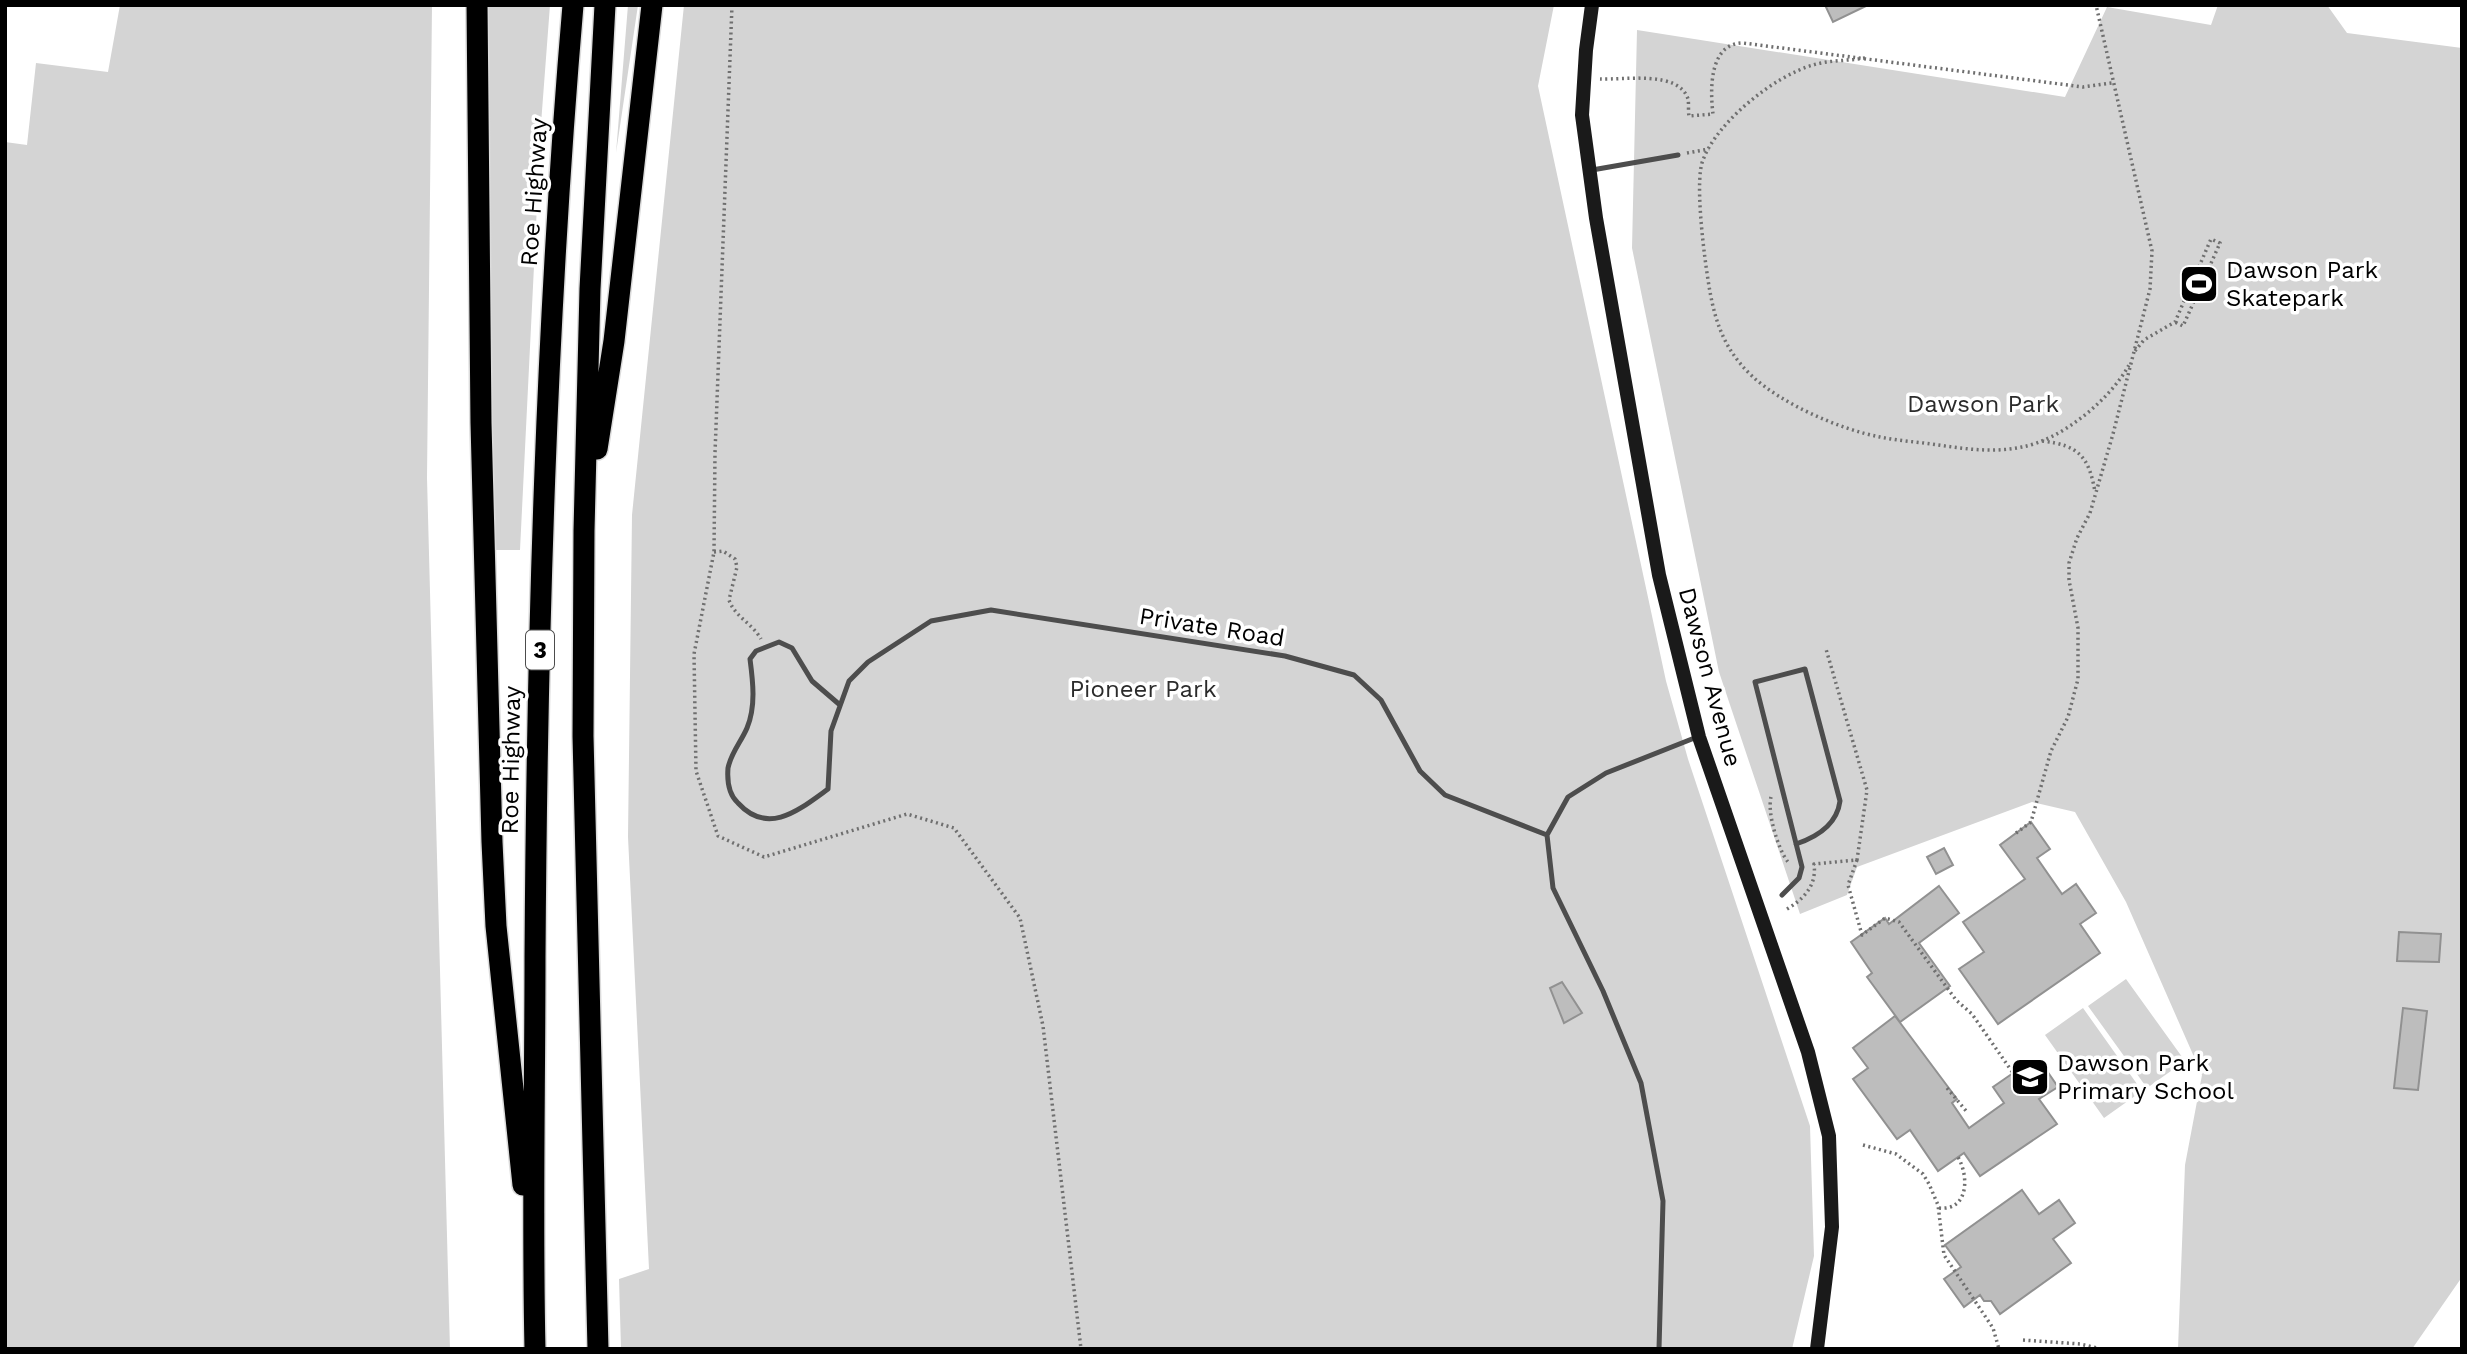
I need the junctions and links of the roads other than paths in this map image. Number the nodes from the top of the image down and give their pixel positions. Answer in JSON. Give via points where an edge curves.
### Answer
{"nodes":[{"id":1,"x":477,"y":5,"type":"edge"},
{"id":2,"x":573,"y":5,"type":"edge"},
{"id":3,"x":605,"y":5,"type":"edge"},
{"id":4,"x":652,"y":5,"type":"edge"},
{"id":5,"x":1592,"y":5,"type":"edge"},
{"id":6,"x":1678,"y":155,"type":"road end"},
{"id":7,"x":1589,"y":170,"type":"junction"},
{"id":8,"x":584,"y":531,"type":"junction"},
{"id":9,"x":840,"y":705,"type":"junction"},
{"id":10,"x":1699,"y":737,"type":"junction"},
{"id":11,"x":1547,"y":835,"type":"junction"},
{"id":12,"x":1796,"y":844,"type":"junction"},
{"id":13,"x":1782,"y":895,"type":"dead end"},
{"id":14,"x":534,"y":1295,"type":"junction"},
{"id":15,"x":536,"y":1349,"type":"edge"},
{"id":16,"x":598,"y":1349,"type":"edge"},
{"id":17,"x":1659,"y":1349,"type":"edge"},
{"id":18,"x":1817,"y":1349,"type":"edge"}],
"edges":[{"from":1,"to":14,"type":"highway","via":[[482,448],[496,926]]},
{"from":2,"to":14,"type":"highway","name":"Roe Highway","number":"3","via":[[543,527],[536,806]]},
{"from":3,"to":8,"type":"highway","number":"3","via":[[590,289]]},
{"from":4,"to":8,"type":"highway","via":[[614,341]]},
{"from":5,"to":7,"type":"main road","name":"Dawson Avenue","via":[[1582,115]]},
{"from":6,"to":7,"type":"lane"},
{"from":7,"to":10,"type":"main road","name":"Dawson Avenue","via":[[1659,575]]},
{"from":8,"to":16,"type":"highway","number":"3","via":[[583,736]]},
{"from":9,"to":9,"type":"lane","name":"Private Road","via":[[831,731],[828,789],[778,818],[760,819],[746,813],[732,797],[729,765],[753,707],[750,659],[756,650],[779,642],[792,649],[812,681]]},
{"from":9,"to":11,"type":"lane","name":"Private Road","via":[[849,681],[868,662],[931,621],[991,610],[1285,656],[1354,675],[1381,700],[1420,771],[1445,795]]},
{"from":10,"to":11,"type":"lane","via":[[1606,773],[1568,797]]},
{"from":10,"to":18,"type":"main road","name":"Dawson Avenue","via":[[1808,1052],[1829,1136],[1832,1227]]},
{"from":11,"to":17,"type":"lane","via":[[1553,888],[1604,991],[1641,1083],[1662,1201]]},
{"from":12,"to":12,"type":"lane","via":[[1755,682],[1805,668],[1840,801],[1829,825]]},
{"from":12,"to":13,"type":"lane","via":[[1802,867],[1799,878]]},
{"from":14,"to":15,"type":"highway","name":"Roe Highway","number":"3"}]}
